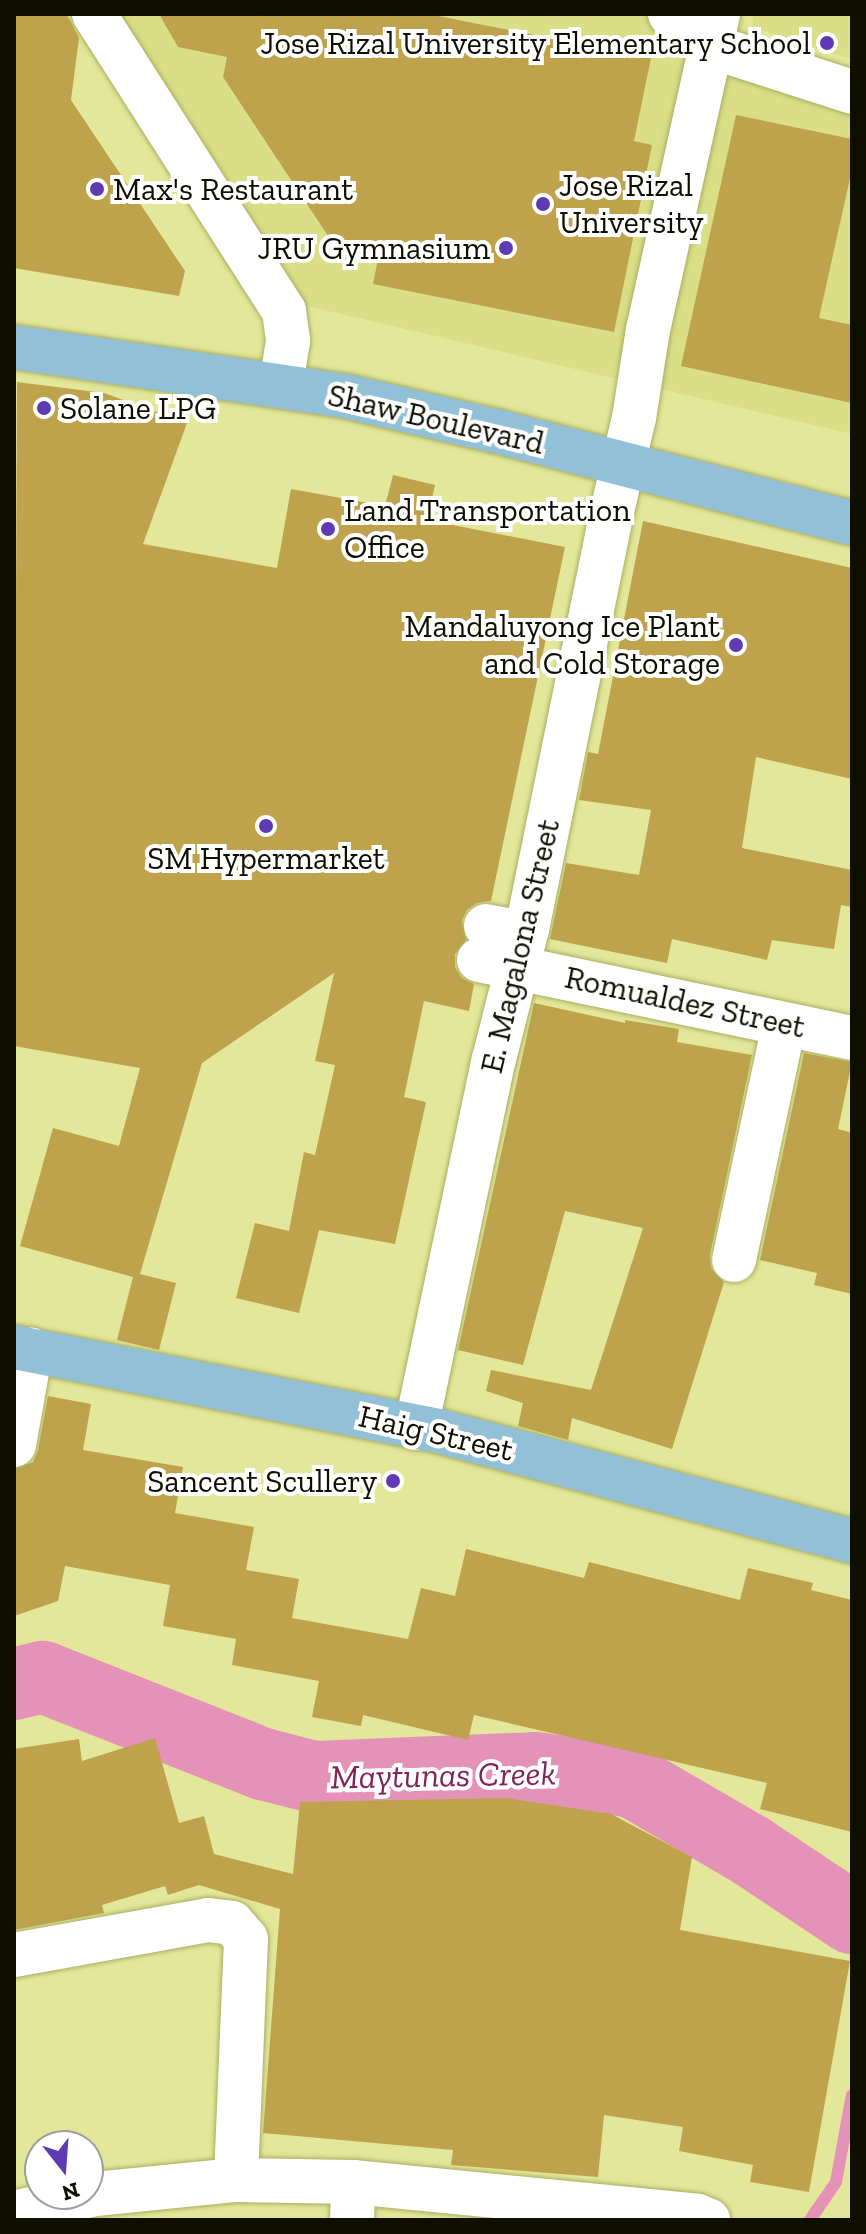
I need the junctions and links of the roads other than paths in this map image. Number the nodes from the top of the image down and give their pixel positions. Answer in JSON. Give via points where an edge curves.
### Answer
{"nodes":[{"id":1,"x":94,"y":14,"type":"edge"},
{"id":2,"x":670,"y":14,"type":"edge"},
{"id":3,"x":715,"y":31,"type":"edge"},
{"id":4,"x":852,"y":92,"type":"edge"},
{"id":5,"x":14,"y":347,"type":"edge"},
{"id":6,"x":281,"y":384,"type":"junction"},
{"id":7,"x":623,"y":464,"type":"junction"},
{"id":8,"x":852,"y":523,"type":"edge"},
{"id":9,"x":502,"y":946,"type":"junction"},
{"id":10,"x":784,"y":1025,"type":"junction"},
{"id":11,"x":852,"y":1038,"type":"edge"},
{"id":12,"x":734,"y":1260,"type":"dead end"},
{"id":13,"x":23,"y":1349,"type":"edge"},
{"id":14,"x":416,"y":1428,"type":"junction"},
{"id":15,"x":14,"y":1445,"type":"edge"},
{"id":16,"x":852,"y":1541,"type":"edge"},
{"id":17,"x":14,"y":1955,"type":"edge"},
{"id":18,"x":236,"y":2180,"type":"junction"},
{"id":19,"x":352,"y":2201,"type":"edge"},
{"id":20,"x":14,"y":2213,"type":"edge"},
{"id":21,"x":708,"y":2220,"type":"edge"}],
"edges":[{"from":1,"to":6,"type":"street","via":[[284,311],[288,341]]},
{"from":2,"to":3,"type":"street"},
{"from":3,"to":4,"type":"street"},
{"from":3,"to":7,"type":"street","name":"E. Magalona Street"},
{"from":5,"to":6,"type":"main road","name":"Shaw Boulevard"},
{"from":6,"to":7,"type":"main road","name":"Shaw Boulevard"},
{"from":7,"to":8,"type":"main road","name":"Shaw Boulevard"},
{"from":7,"to":9,"type":"street","name":"E. Magalona Street"},
{"from":9,"to":10,"type":"street","name":"Romualdez Street"},
{"from":9,"to":14,"type":"street","name":"E. Magalona Street","via":[[494,1059]]},
{"from":10,"to":11,"type":"street","name":"Romualdez Street"},
{"from":10,"to":12,"type":"street"},
{"from":13,"to":14,"type":"main road","name":"Haig Street"},
{"from":13,"to":15,"type":"street"},
{"from":14,"to":16,"type":"main road","name":"Haig Street"},
{"from":17,"to":18,"type":"street","via":[[208,1920],[232,1923],[246,1939]]},
{"from":18,"to":19,"type":"street"},
{"from":18,"to":20,"type":"street","via":[[95,2194]]},
{"from":19,"to":21,"type":"street"}]}
